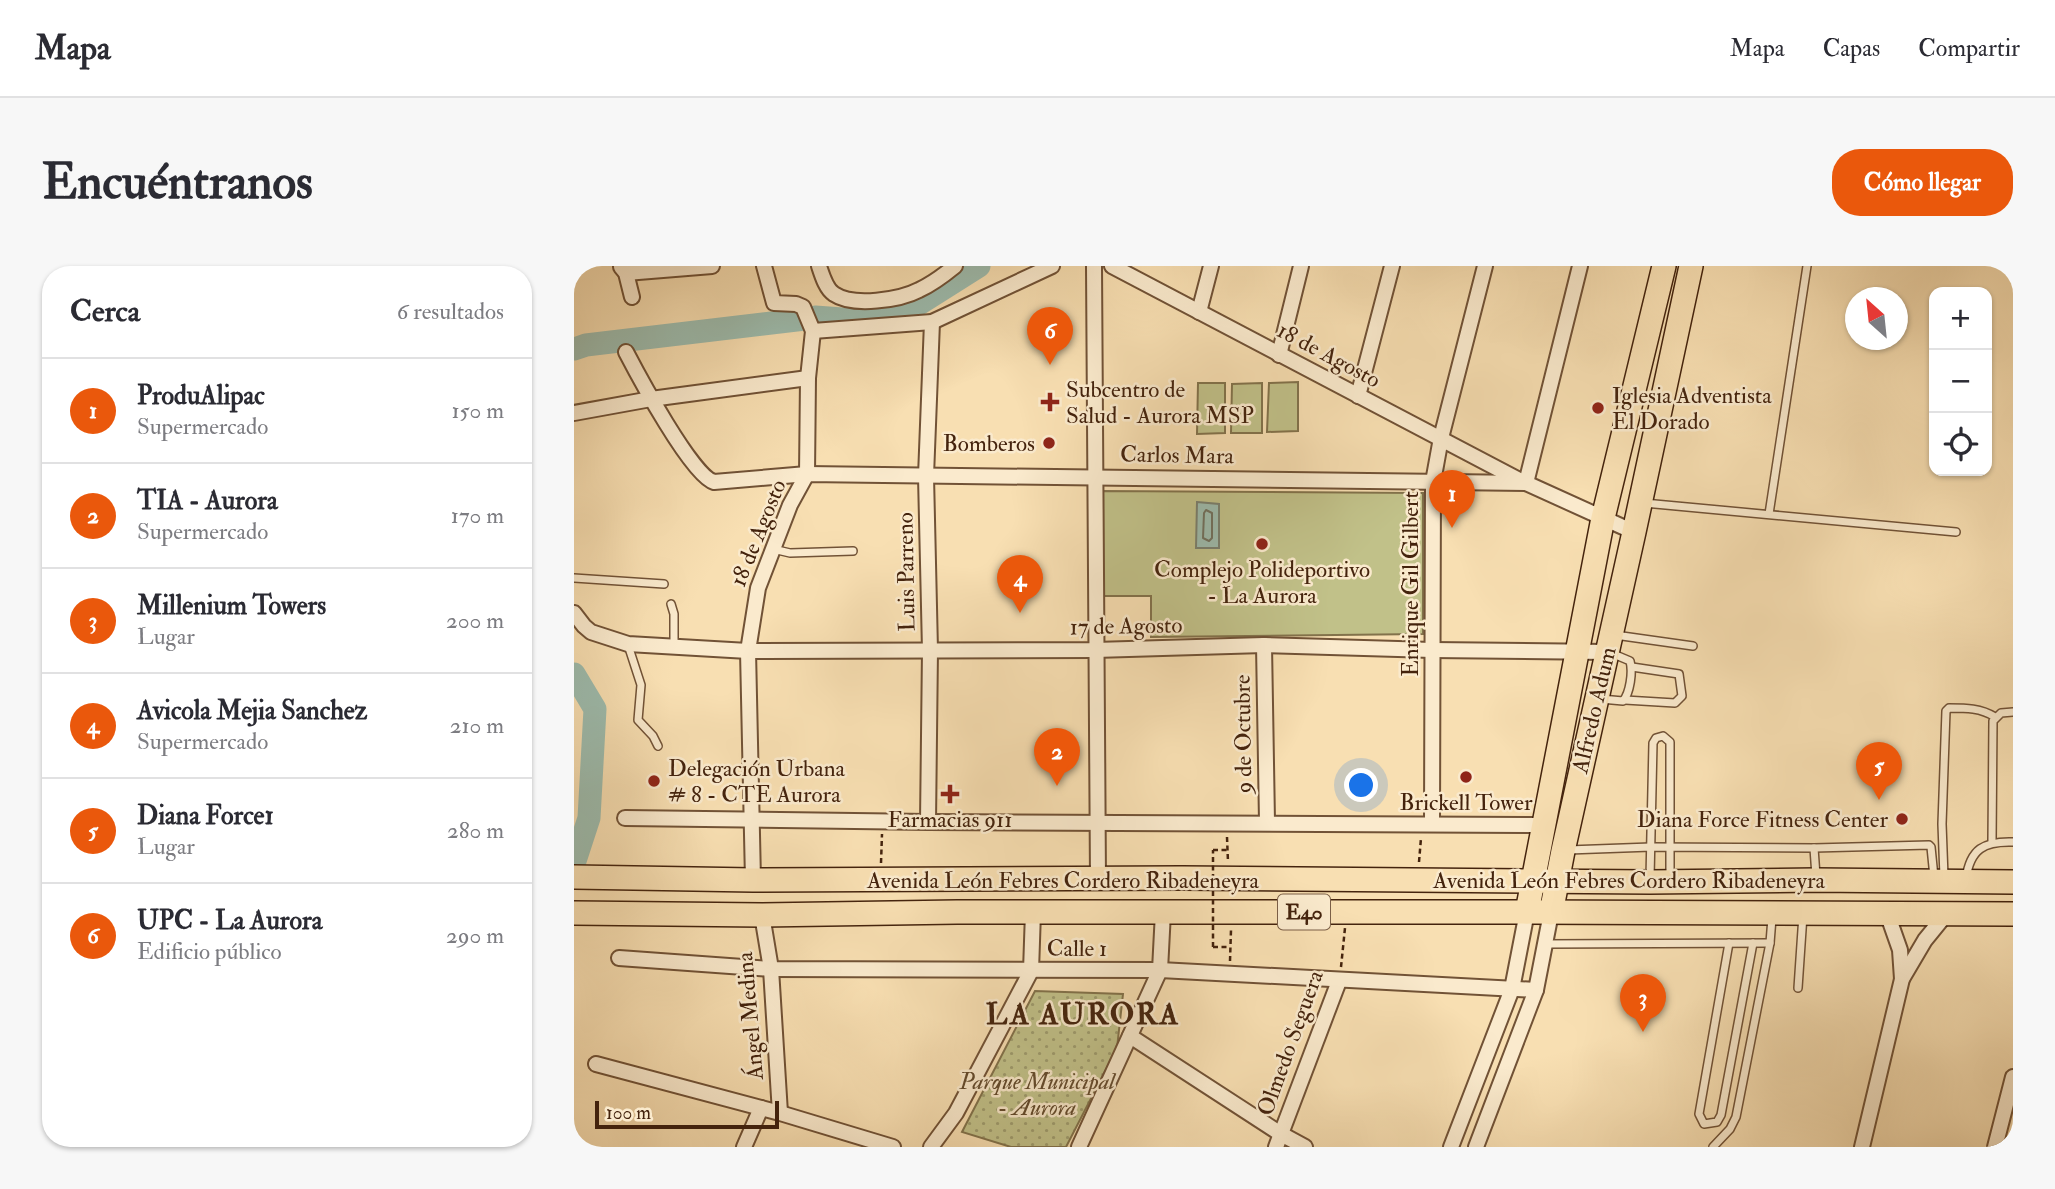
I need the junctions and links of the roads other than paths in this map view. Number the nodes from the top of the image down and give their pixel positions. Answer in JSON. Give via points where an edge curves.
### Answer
{"nodes":[{"id":1,"x":712,"y":266,"type":"edge"},
{"id":2,"x":764,"y":266,"type":"edge"},
{"id":3,"x":820,"y":266,"type":"edge"},
{"id":4,"x":955,"y":266,"type":"edge"},
{"id":5,"x":1052,"y":266,"type":"edge"},
{"id":6,"x":1094,"y":266,"type":"edge"},
{"id":7,"x":1112,"y":266,"type":"edge"},
{"id":8,"x":1211,"y":266,"type":"edge"},
{"id":9,"x":1301,"y":266,"type":"edge"},
{"id":10,"x":1392,"y":266,"type":"edge"},
{"id":11,"x":1485,"y":266,"type":"edge"},
{"id":12,"x":1580,"y":266,"type":"edge"},
{"id":13,"x":1664,"y":266,"type":"edge"},
{"id":14,"x":1690,"y":266,"type":"edge"},
{"id":15,"x":1807,"y":266,"type":"edge"},
{"id":16,"x":623,"y":269,"type":"edge"},
{"id":17,"x":1131,"y":270,"type":"edge"},
{"id":18,"x":632,"y":297,"type":"dead end"},
{"id":19,"x":1199,"y":312,"type":"junction"},
{"id":20,"x":932,"y":322,"type":"junction"},
{"id":21,"x":813,"y":331,"type":"junction"},
{"id":22,"x":626,"y":352,"type":"dead end"},
{"id":23,"x":1279,"y":355,"type":"junction"},
{"id":24,"x":808,"y":378,"type":"junction"},
{"id":25,"x":1359,"y":396,"type":"junction"},
{"id":26,"x":651,"y":399,"type":"junction"},
{"id":27,"x":574,"y":413,"type":"edge"},
{"id":28,"x":1441,"y":438,"type":"junction"},
{"id":29,"x":807,"y":474,"type":"junction"},
{"id":30,"x":926,"y":476,"type":"junction"},
{"id":31,"x":1094,"y":476,"type":"junction"},
{"id":32,"x":1433,"y":482,"type":"junction"},
{"id":33,"x":1525,"y":483,"type":"junction"},
{"id":34,"x":1640,"y":502,"type":"junction"},
{"id":35,"x":1769,"y":514,"type":"junction"},
{"id":36,"x":1603,"y":518,"type":"junction"},
{"id":37,"x":1956,"y":531,"type":"dead end"},
{"id":38,"x":1634,"y":532,"type":"junction"},
{"id":39,"x":772,"y":549,"type":"junction"},
{"id":40,"x":853,"y":551,"type":"dead end"},
{"id":41,"x":574,"y":578,"type":"edge"},
{"id":42,"x":664,"y":584,"type":"dead end"},
{"id":43,"x":671,"y":604,"type":"dead end"},
{"id":44,"x":574,"y":613,"type":"edge"},
{"id":45,"x":1609,"y":643,"type":"junction"},
{"id":46,"x":628,"y":644,"type":"junction"},
{"id":47,"x":674,"y":645,"type":"junction"},
{"id":48,"x":1264,"y":645,"type":"junction"},
{"id":49,"x":1693,"y":646,"type":"dead end"},
{"id":50,"x":748,"y":650,"type":"junction"},
{"id":51,"x":930,"y":650,"type":"junction"},
{"id":52,"x":1095,"y":650,"type":"junction"},
{"id":53,"x":1432,"y":650,"type":"junction"},
{"id":54,"x":1576,"y":652,"type":"junction"},
{"id":55,"x":1632,"y":667,"type":"junction"},
{"id":56,"x":1596,"y":698,"type":"junction"},
{"id":57,"x":1625,"y":699,"type":"junction"},
{"id":58,"x":2013,"y":712,"type":"edge"},
{"id":59,"x":1995,"y":717,"type":"junction"},
{"id":60,"x":658,"y":746,"type":"dead end"},
{"id":61,"x":625,"y":818,"type":"dead end"},
{"id":62,"x":753,"y":820,"type":"junction"},
{"id":63,"x":928,"y":822,"type":"junction"},
{"id":64,"x":1097,"y":822,"type":"junction"},
{"id":65,"x":1267,"y":822,"type":"junction"},
{"id":66,"x":1427,"y":824,"type":"junction"},
{"id":67,"x":1544,"y":825,"type":"junction"},
{"id":68,"x":1992,"y":842,"type":"junction"},
{"id":69,"x":2013,"y":842,"type":"edge"},
{"id":70,"x":1651,"y":847,"type":"junction"},
{"id":71,"x":1671,"y":847,"type":"junction"},
{"id":72,"x":1814,"y":848,"type":"junction"},
{"id":73,"x":1563,"y":851,"type":"junction"},
{"id":74,"x":574,"y":877,"type":"edge"},
{"id":75,"x":1182,"y":878,"type":"junction"},
{"id":76,"x":753,"y":880,"type":"junction"},
{"id":77,"x":954,"y":880,"type":"junction"},
{"id":78,"x":1098,"y":880,"type":"junction"},
{"id":79,"x":1125,"y":880,"type":"junction"},
{"id":80,"x":1816,"y":880,"type":"junction"},
{"id":81,"x":1021,"y":881,"type":"junction"},
{"id":82,"x":1534,"y":881,"type":"junction"},
{"id":83,"x":1557,"y":881,"type":"junction"},
{"id":84,"x":1948,"y":881,"type":"junction"},
{"id":85,"x":1660,"y":882,"type":"junction"},
{"id":86,"x":2013,"y":882,"type":"edge"},
{"id":87,"x":957,"y":912,"type":"junction"},
{"id":88,"x":1025,"y":912,"type":"junction"},
{"id":89,"x":1121,"y":912,"type":"junction"},
{"id":90,"x":1172,"y":912,"type":"junction"},
{"id":91,"x":1527,"y":912,"type":"junction"},
{"id":92,"x":585,"y":913,"type":"edge"},
{"id":93,"x":1551,"y":913,"type":"junction"},
{"id":94,"x":1887,"y":913,"type":"junction"},
{"id":95,"x":1947,"y":913,"type":"junction"},
{"id":96,"x":1803,"y":914,"type":"junction"},
{"id":97,"x":2013,"y":914,"type":"edge"},
{"id":98,"x":762,"y":915,"type":"junction"},
{"id":99,"x":1772,"y":915,"type":"junction"},
{"id":100,"x":1729,"y":943,"type":"junction"},
{"id":101,"x":1753,"y":943,"type":"junction"},
{"id":102,"x":1770,"y":943,"type":"junction"},
{"id":103,"x":1545,"y":944,"type":"junction"},
{"id":104,"x":619,"y":958,"type":"dead end"},
{"id":105,"x":771,"y":969,"type":"junction"},
{"id":106,"x":1160,"y":970,"type":"junction"},
{"id":107,"x":1031,"y":971,"type":"junction"},
{"id":108,"x":1902,"y":979,"type":"junction"},
{"id":109,"x":1339,"y":981,"type":"junction"},
{"id":110,"x":1798,"y":988,"type":"dead end"},
{"id":111,"x":1512,"y":989,"type":"junction"},
{"id":112,"x":1536,"y":990,"type":"junction"},
{"id":113,"x":1130,"y":1035,"type":"junction"},
{"id":114,"x":596,"y":1064,"type":"dead end"},
{"id":115,"x":1481,"y":1073,"type":"junction"},
{"id":116,"x":2013,"y":1077,"type":"edge"},
{"id":117,"x":1503,"y":1081,"type":"junction"},
{"id":118,"x":761,"y":1108,"type":"junction"},
{"id":119,"x":780,"y":1113,"type":"junction"},
{"id":120,"x":1279,"y":1141,"type":"edge"},
{"id":121,"x":744,"y":1147,"type":"edge"},
{"id":122,"x":893,"y":1147,"type":"edge"},
{"id":123,"x":931,"y":1147,"type":"edge"},
{"id":124,"x":1079,"y":1147,"type":"edge"},
{"id":125,"x":1305,"y":1147,"type":"edge"},
{"id":126,"x":1451,"y":1147,"type":"edge"},
{"id":127,"x":1476,"y":1147,"type":"edge"},
{"id":128,"x":1713,"y":1147,"type":"edge"},
{"id":129,"x":1862,"y":1147,"type":"edge"},
{"id":130,"x":1995,"y":1147,"type":"edge"}],
"edges":[{"from":1,"to":16,"type":"street"},
{"from":2,"to":21,"type":"street","via":[[774,303],[803,307]]},
{"from":3,"to":4,"type":"street","via":[[834,294],[853,301],[917,292]]},
{"from":5,"to":20,"type":"street"},
{"from":6,"to":31,"type":"street"},
{"from":7,"to":17,"type":"street","name":"18 de Agosto"},
{"from":8,"to":19,"type":"street"},
{"from":9,"to":23,"type":"street"},
{"from":10,"to":25,"type":"street"},
{"from":11,"to":28,"type":"street","name":"Enrique Gil Gilbert"},
{"from":12,"to":33,"type":"street"},
{"from":13,"to":36,"type":"main road","name":"Alfredo Adum"},
{"from":14,"to":34,"type":"main road","name":"Alfredo Adum"},
{"from":15,"to":35,"type":"lane"},
{"from":16,"to":18,"type":"street"},
{"from":17,"to":19,"type":"street","name":"18 de Agosto"},
{"from":19,"to":23,"type":"street","name":"18 de Agosto"},
{"from":20,"to":21,"type":"street"},
{"from":20,"to":30,"type":"street","name":"Luis Parreno"},
{"from":21,"to":24,"type":"street","name":"18 de Agosto"},
{"from":22,"to":26,"type":"street"},
{"from":23,"to":25,"type":"street","name":"18 de Agosto"},
{"from":24,"to":26,"type":"street"},
{"from":24,"to":29,"type":"street","name":"18 de Agosto"},
{"from":25,"to":28,"type":"street","name":"18 de Agosto"},
{"from":26,"to":27,"type":"street"},
{"from":26,"to":29,"type":"street","name":"Carlos Mara","via":[[709,481]]},
{"from":28,"to":32,"type":"street","name":"Enrique Gil Gilbert"},
{"from":28,"to":33,"type":"street","name":"18 de Agosto"},
{"from":29,"to":30,"type":"street","name":"Carlos Mara"},
{"from":29,"to":39,"type":"street","name":"18 de Agosto"},
{"from":30,"to":31,"type":"street","name":"Carlos Mara"},
{"from":30,"to":51,"type":"street","name":"Luis Parreno"},
{"from":31,"to":32,"type":"street","name":"Carlos Mara"},
{"from":31,"to":52,"type":"street"},
{"from":32,"to":33,"type":"street","name":"Carlos Mara"},
{"from":32,"to":53,"type":"street","name":"Enrique Gil Gilbert"},
{"from":33,"to":36,"type":"street","name":"Carlos Mara"},
{"from":34,"to":35,"type":"lane"},
{"from":34,"to":38,"type":"main road","name":"Alfredo Adum"},
{"from":35,"to":37,"type":"lane"},
{"from":36,"to":38,"type":"street","name":"Carlos Mara"},
{"from":36,"to":54,"type":"main road","name":"Alfredo Adum"},
{"from":38,"to":45,"type":"main road","name":"Alfredo Adum"},
{"from":39,"to":40,"type":"lane","via":[[790,553]]},
{"from":39,"to":50,"type":"street","name":"18 de Agosto","via":[[758,588]]},
{"from":41,"to":42,"type":"lane"},
{"from":43,"to":47,"type":"lane"},
{"from":44,"to":46,"type":"street","name":"17 de Agosto","via":[[591,632]]},
{"from":45,"to":49,"type":"lane"},
{"from":45,"to":54,"type":"street","name":"17 de Agosto"},
{"from":45,"to":55,"type":"lane"},
{"from":45,"to":56,"type":"main road","name":"Alfredo Adum"},
{"from":46,"to":47,"type":"street","name":"17 de Agosto"},
{"from":46,"to":60,"type":"lane","via":[[642,685],[638,720]]},
{"from":47,"to":50,"type":"street","name":"17 de Agosto"},
{"from":48,"to":52,"type":"street","name":"17 de Agosto"},
{"from":48,"to":53,"type":"street","name":"17 de Agosto"},
{"from":48,"to":65,"type":"street","name":"9 de Octubre"},
{"from":50,"to":51,"type":"street","name":"17 de Agosto"},
{"from":50,"to":62,"type":"street","name":"18 de Agosto"},
{"from":51,"to":52,"type":"street","name":"17 de Agosto"},
{"from":51,"to":63,"type":"street","name":"Luis Parreno"},
{"from":52,"to":64,"type":"street"},
{"from":53,"to":54,"type":"street","name":"17 de Agosto"},
{"from":53,"to":66,"type":"street","name":"Enrique Gil Gilbert"},
{"from":54,"to":67,"type":"main road","name":"Alfredo Adum"},
{"from":55,"to":57,"type":"lane"},
{"from":55,"to":57,"type":"lane","via":[[1679,674],[1682,696],[1675,703]]},
{"from":56,"to":57,"type":"lane"},
{"from":56,"to":73,"type":"main road","name":"Alfredo Adum"},
{"from":58,"to":59,"type":"lane"},
{"from":59,"to":68,"type":"lane"},
{"from":59,"to":84,"type":"lane","via":[[1985,710],[1946,711],[1942,824]]},
{"from":61,"to":62,"type":"street"},
{"from":62,"to":63,"type":"street"},
{"from":62,"to":76,"type":"street","name":"18 de Agosto"},
{"from":63,"to":64,"type":"street"},
{"from":64,"to":65,"type":"street"},
{"from":64,"to":78,"type":"street"},
{"from":65,"to":66,"type":"street"},
{"from":66,"to":67,"type":"street"},
{"from":67,"to":82,"type":"main road","name":"Alfredo Adum"},
{"from":68,"to":69,"type":"lane"},
{"from":68,"to":84,"type":"lane"},
{"from":70,"to":71,"type":"lane"},
{"from":70,"to":71,"type":"lane","via":[[1653,743],[1663,736],[1670,742]]},
{"from":70,"to":73,"type":"lane"},
{"from":70,"to":85,"type":"lane"},
{"from":71,"to":72,"type":"lane"},
{"from":71,"to":85,"type":"lane"},
{"from":72,"to":80,"type":"lane"},
{"from":72,"to":84,"type":"lane","via":[[1929,845]]},
{"from":73,"to":83,"type":"main road","name":"Alfredo Adum"},
{"from":74,"to":76,"type":"main road","name":"Avenida León Febres Cordero Ribadeneyra","number":"E40"},
{"from":75,"to":79,"type":"main road","name":"Avenida León Febres Cordero Ribadeneyra","number":"E40"},
{"from":75,"to":82,"type":"main road","name":"Avenida León Febres Cordero Ribadeneyra","number":"E40"},
{"from":75,"to":90,"type":"main road"},
{"from":76,"to":77,"type":"main road","name":"Avenida León Febres Cordero Ribadeneyra","number":"E40"},
{"from":77,"to":81,"type":"main road","name":"Avenida León Febres Cordero Ribadeneyra","number":"E40"},
{"from":77,"to":87,"type":"main road","via":[[964,891]]},
{"from":78,"to":79,"type":"main road","name":"Avenida León Febres Cordero Ribadeneyra","number":"E40"},
{"from":78,"to":81,"type":"main road","name":"Avenida León Febres Cordero Ribadeneyra","number":"E40"},
{"from":79,"to":89,"type":"main road","via":[[1129,900]]},
{"from":80,"to":84,"type":"main road","name":"Avenida León Febres Cordero Ribadeneyra","number":"E40"},
{"from":80,"to":85,"type":"main road","name":"Avenida León Febres Cordero Ribadeneyra","number":"E40"},
{"from":81,"to":88,"type":"main road","via":[[1013,884],[1008,899],[1011,907]]},
{"from":82,"to":83,"type":"main road","name":"Avenida León Febres Cordero Ribadeneyra","number":"E40"},
{"from":82,"to":91,"type":"main road","name":"Alfredo Adum"},
{"from":83,"to":85,"type":"main road","name":"Avenida León Febres Cordero Ribadeneyra","number":"E40"},
{"from":83,"to":93,"type":"main road","name":"Alfredo Adum"},
{"from":84,"to":86,"type":"main road","name":"Avenida León Febres Cordero Ribadeneyra","number":"E40"},
{"from":87,"to":88,"type":"main road","name":"Avenida León Febres Cordero Ribadeneyra","number":"E40"},
{"from":87,"to":98,"type":"main road","name":"Avenida León Febres Cordero Ribadeneyra","number":"E40"},
{"from":88,"to":89,"type":"main road","name":"Avenida León Febres Cordero Ribadeneyra","number":"E40"},
{"from":88,"to":107,"type":"street"},
{"from":89,"to":90,"type":"main road","name":"Avenida León Febres Cordero Ribadeneyra","number":"E40"},
{"from":90,"to":91,"type":"main road","name":"Avenida León Febres Cordero Ribadeneyra","number":"E40"},
{"from":90,"to":106,"type":"street"},
{"from":91,"to":93,"type":"main road","name":"Avenida León Febres Cordero Ribadeneyra","number":"E40"},
{"from":91,"to":111,"type":"street","name":"Alfredo Adum"},
{"from":92,"to":98,"type":"main road","name":"Avenida León Febres Cordero Ribadeneyra","number":"E40"},
{"from":93,"to":99,"type":"main road","name":"Avenida León Febres Cordero Ribadeneyra","number":"E40"},
{"from":93,"to":103,"type":"street","name":"Alfredo Adum"},
{"from":94,"to":95,"type":"main road","name":"Avenida León Febres Cordero Ribadeneyra","number":"E40"},
{"from":94,"to":96,"type":"main road","name":"Avenida León Febres Cordero Ribadeneyra","number":"E40"},
{"from":94,"to":108,"type":"street","via":[[1900,950]]},
{"from":95,"to":97,"type":"main road","name":"Avenida León Febres Cordero Ribadeneyra","number":"E40"},
{"from":95,"to":108,"type":"street","via":[[1924,940]]},
{"from":96,"to":99,"type":"main road","name":"Avenida León Febres Cordero Ribadeneyra","number":"E40"},
{"from":96,"to":110,"type":"lane"},
{"from":98,"to":105,"type":"street","name":"Ángel Medina"},
{"from":99,"to":102,"type":"lane"},
{"from":100,"to":101,"type":"lane"},
{"from":100,"to":101,"type":"lane","via":[[1699,1114],[1704,1124],[1717,1122],[1721,1115]]},
{"from":100,"to":103,"type":"lane"},
{"from":101,"to":102,"type":"lane"},
{"from":102,"to":128,"type":"lane","via":[[1736,1117]]},
{"from":103,"to":112,"type":"street","name":"Alfredo Adum"},
{"from":104,"to":105,"type":"street","name":"Calle 1"},
{"from":105,"to":107,"type":"street","name":"Calle 1"},
{"from":105,"to":119,"type":"street","name":"Ángel Medina"},
{"from":106,"to":107,"type":"street","name":"Calle 1"},
{"from":106,"to":109,"type":"street","name":"Calle 1"},
{"from":106,"to":113,"type":"street"},
{"from":107,"to":123,"type":"street","via":[[956,1113]]},
{"from":108,"to":129,"type":"street"},
{"from":109,"to":111,"type":"street","name":"Calle 1"},
{"from":109,"to":120,"type":"street","name":"Olmedo Seguera"},
{"from":111,"to":112,"type":"street","name":"Calle 1"},
{"from":111,"to":115,"type":"street","name":"Alfredo Adum"},
{"from":112,"to":117,"type":"street","name":"Alfredo Adum"},
{"from":113,"to":120,"type":"street"},
{"from":113,"to":124,"type":"street"},
{"from":114,"to":118,"type":"street"},
{"from":115,"to":117,"type":"street"},
{"from":115,"to":126,"type":"street","name":"Alfredo Adum"},
{"from":116,"to":130,"type":"street"},
{"from":117,"to":127,"type":"street","name":"Alfredo Adum"},
{"from":118,"to":119,"type":"street"},
{"from":118,"to":121,"type":"street","name":"Ángel Medina"},
{"from":119,"to":122,"type":"street"},
{"from":120,"to":125,"type":"street"}]}
